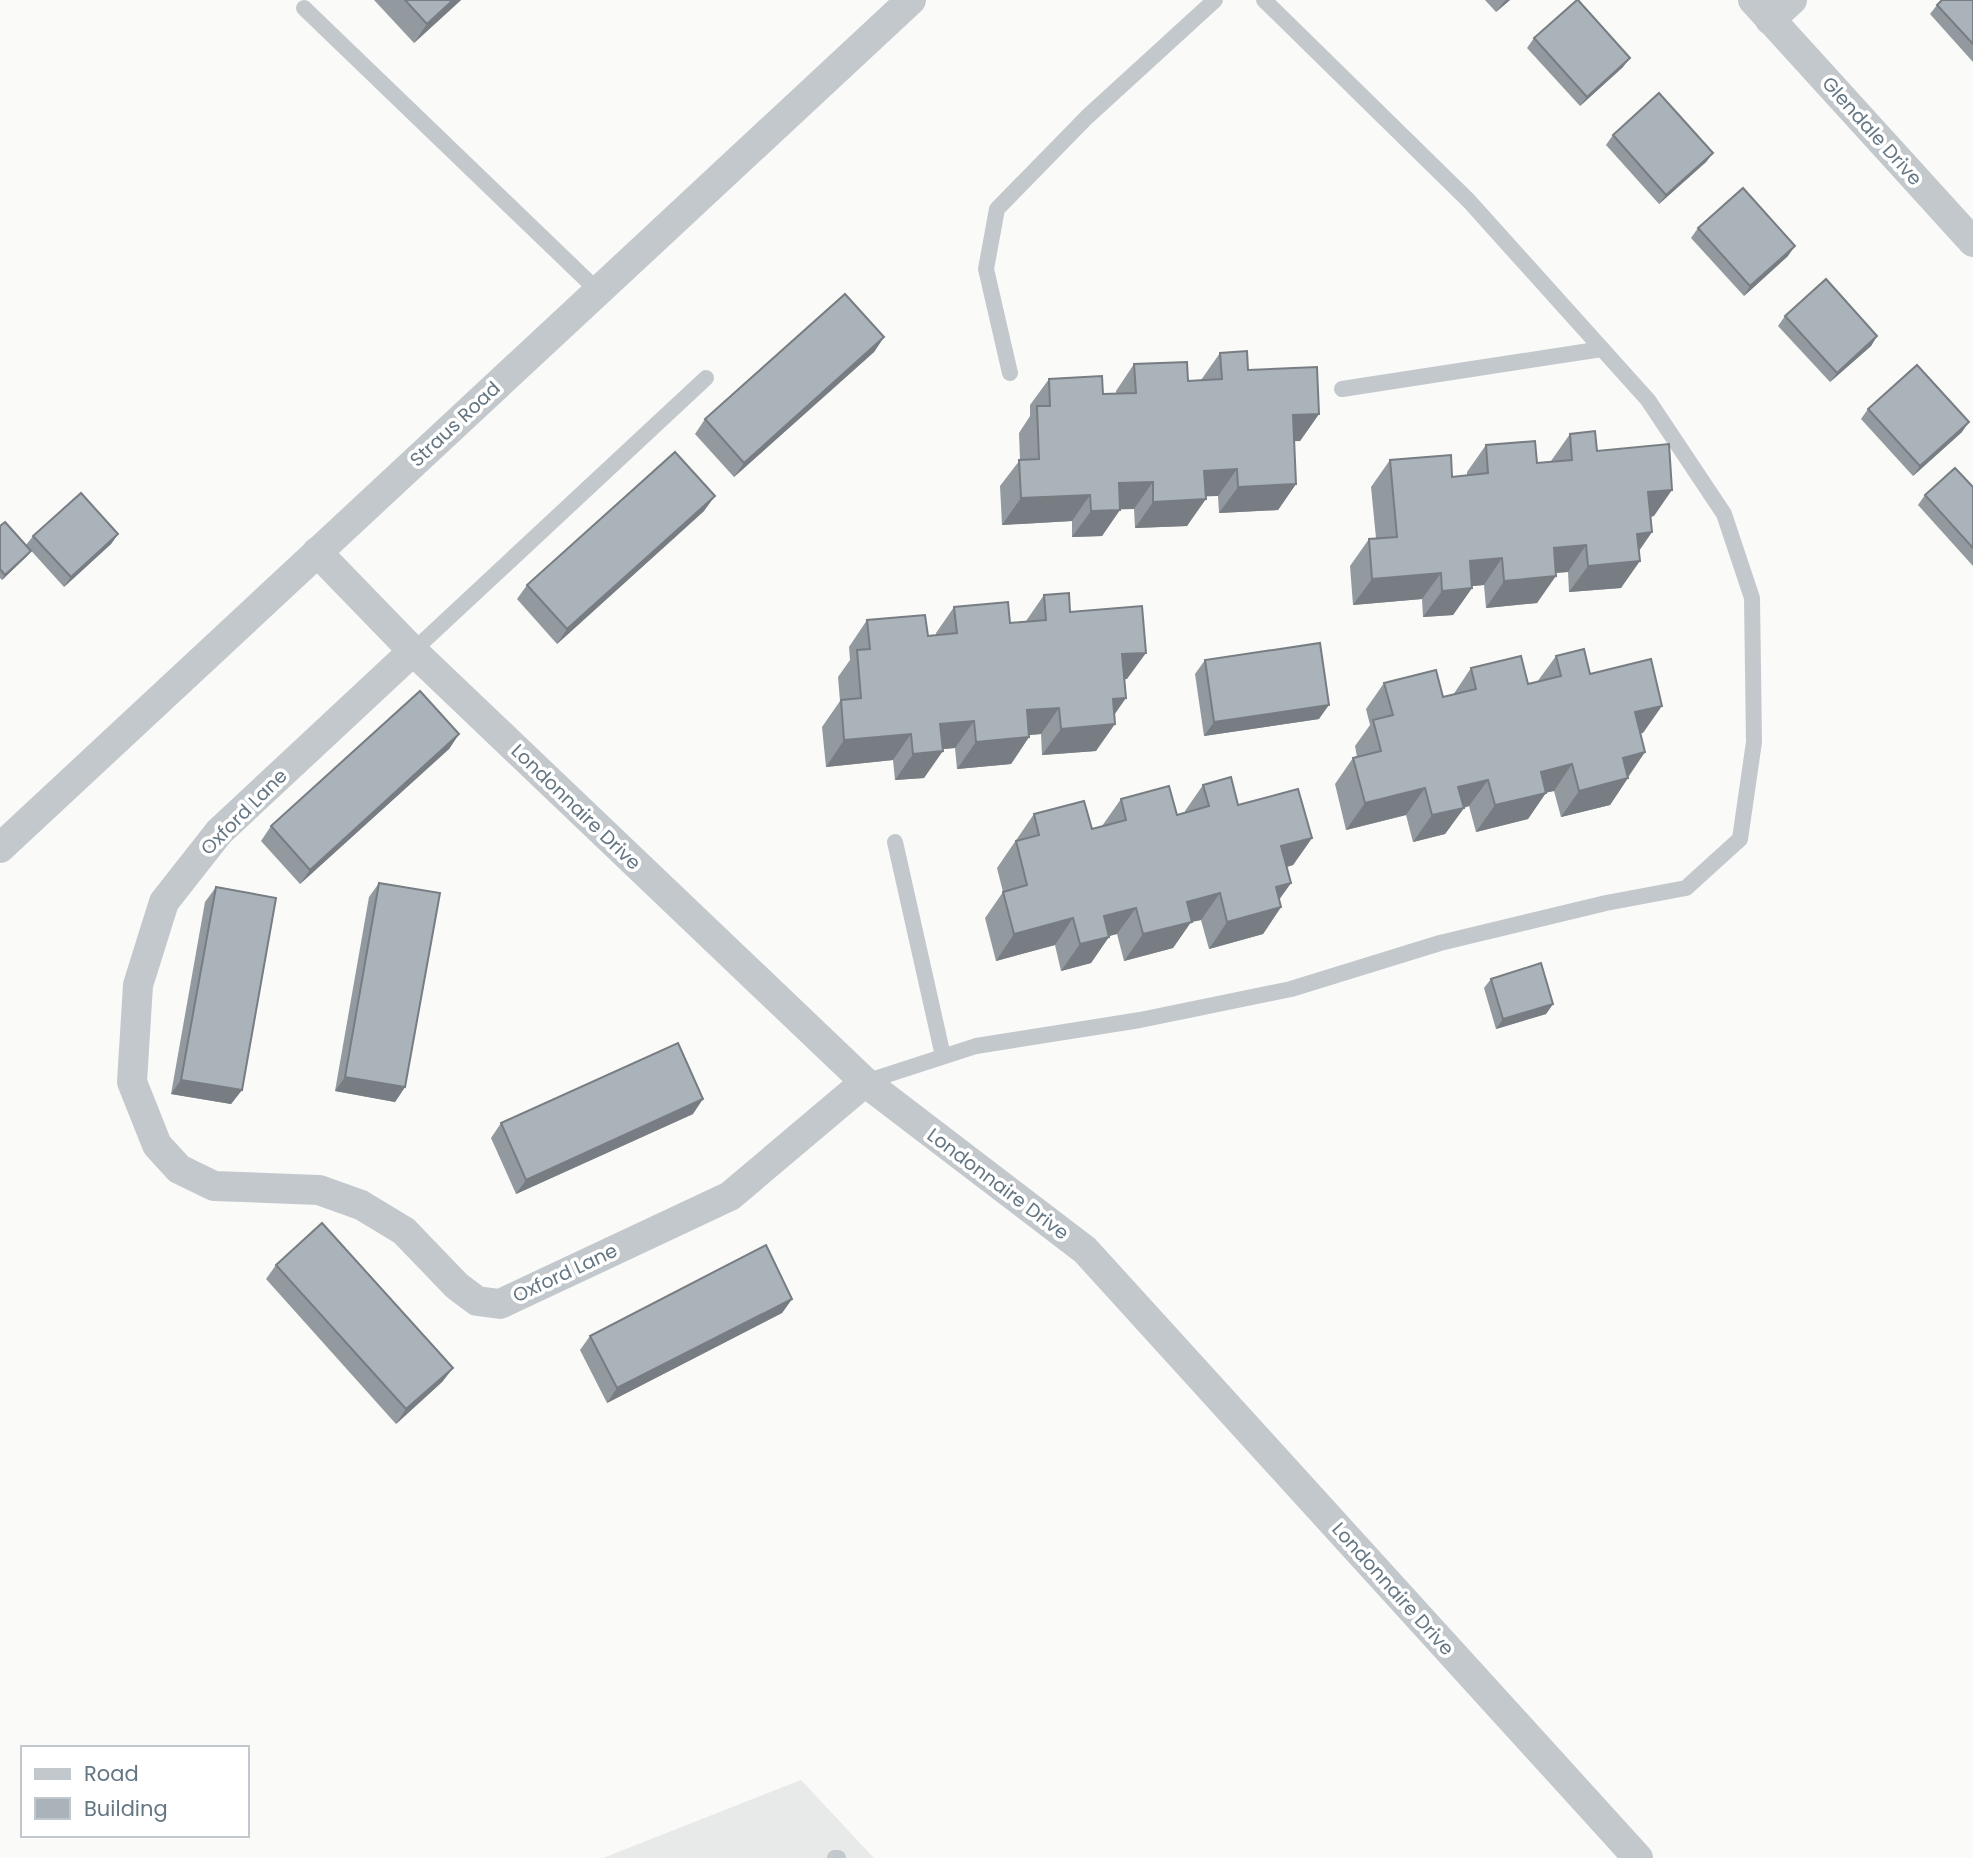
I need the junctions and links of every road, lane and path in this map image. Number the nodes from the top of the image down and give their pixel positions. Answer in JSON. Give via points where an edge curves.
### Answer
{"nodes":[{"id":1,"x":911,"y":0,"type":"edge"},
{"id":2,"x":1215,"y":0,"type":"edge"},
{"id":3,"x":1264,"y":0,"type":"edge"},
{"id":4,"x":1792,"y":0,"type":"edge"},
{"id":5,"x":304,"y":8,"type":"dead end"},
{"id":6,"x":1761,"y":10,"type":"edge"},
{"id":7,"x":1973,"y":242,"type":"edge"},
{"id":8,"x":598,"y":291,"type":"junction"},
{"id":9,"x":1602,"y":349,"type":"junction"},
{"id":10,"x":1010,"y":373,"type":"dead end"},
{"id":11,"x":706,"y":378,"type":"dead end"},
{"id":12,"x":1342,"y":390,"type":"dead end"},
{"id":13,"x":317,"y":552,"type":"junction"},
{"id":14,"x":412,"y":651,"type":"junction"},
{"id":15,"x":895,"y":842,"type":"dead end"},
{"id":16,"x":0,"y":848,"type":"edge"},
{"id":17,"x":943,"y":1056,"type":"junction"},
{"id":18,"x":865,"y":1082,"type":"junction"},
{"id":19,"x":1637,"y":1858,"type":"edge"}],
"edges":[{"from":1,"to":8,"type":"street","name":"Straus Road"},
{"from":2,"to":10,"type":"lane","via":[[1087,117],[997,209],[986,269]]},
{"from":3,"to":9,"type":"lane","via":[[1469,201]]},
{"from":4,"to":6,"type":"street","name":"Glendale Drive"},
{"from":5,"to":8,"type":"lane"},
{"from":6,"to":7,"type":"street","name":"Glendale Drive"},
{"from":8,"to":13,"type":"street","name":"Straus Road"},
{"from":9,"to":12,"type":"lane"},
{"from":9,"to":17,"type":"lane","via":[[1648,400],[1724,514],[1752,598],[1754,742],[1740,839],[1686,888],[1440,943],[1291,989],[1140,1020],[976,1046]]},
{"from":11,"to":14,"type":"lane"},
{"from":13,"to":14,"type":"street","name":"Londonnaire Drive"},
{"from":13,"to":16,"type":"street","name":"Straus Road"},
{"from":14,"to":18,"type":"street","name":"Londonnaire Drive"},
{"from":14,"to":18,"type":"street","name":"Oxford Lane","via":[[219,832],[164,902],[138,985],[132,1082],[157,1145],[179,1169],[214,1186],[319,1190],[360,1205],[404,1231],[477,1301],[500,1304],[730,1196]]},
{"from":15,"to":17,"type":"lane"},
{"from":17,"to":18,"type":"lane"},
{"from":18,"to":19,"type":"street","name":"Londonnaire Drive","via":[[1085,1250]]}]}
